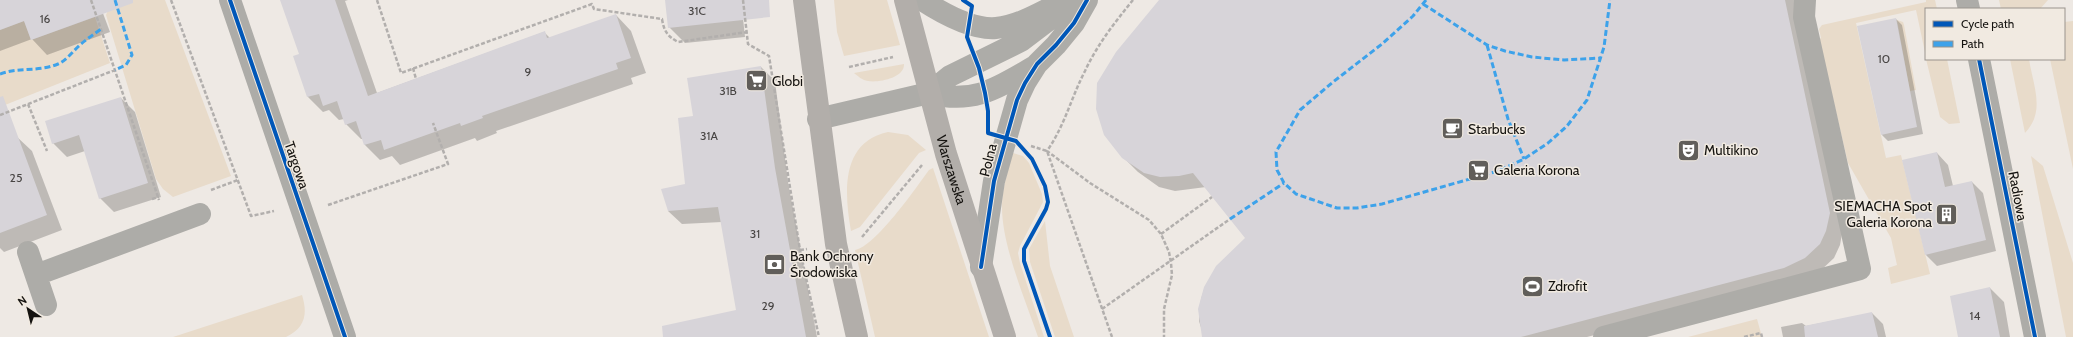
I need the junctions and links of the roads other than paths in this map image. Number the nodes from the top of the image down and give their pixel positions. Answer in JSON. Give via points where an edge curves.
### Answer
{"nodes":[{"id":1,"x":230,"y":0,"type":"edge"},
{"id":2,"x":804,"y":0,"type":"edge"},
{"id":3,"x":905,"y":0,"type":"edge"},
{"id":4,"x":922,"y":0,"type":"edge"},
{"id":5,"x":1066,"y":0,"type":"edge"},
{"id":6,"x":1075,"y":0,"type":"edge"},
{"id":7,"x":1087,"y":0,"type":"edge"},
{"id":8,"x":1805,"y":0,"type":"edge"},
{"id":9,"x":1979,"y":60,"type":"edge"},
{"id":10,"x":1037,"y":64,"type":"junction"},
{"id":11,"x":929,"y":93,"type":"junction"},
{"id":12,"x":818,"y":119,"type":"junction"},
{"id":13,"x":200,"y":214,"type":"dead end"},
{"id":14,"x":28,"y":252,"type":"dead end"},
{"id":15,"x":981,"y":268,"type":"junction"},
{"id":16,"x":36,"y":275,"type":"junction"},
{"id":17,"x":46,"y":305,"type":"dead end"},
{"id":18,"x":345,"y":337,"type":"edge"},
{"id":19,"x":857,"y":337,"type":"edge"},
{"id":20,"x":1005,"y":337,"type":"edge"},
{"id":21,"x":1604,"y":337,"type":"edge"},
{"id":22,"x":2034,"y":337,"type":"edge"}],
"edges":[{"from":1,"to":18,"type":"street","name":"Targowa"},
{"from":2,"to":12,"type":"main road"},
{"from":3,"to":11,"type":"main road","name":"Warszawska"},
{"from":4,"to":5,"type":"street","via":[[969,24],[995,28],[1022,21]]},
{"from":6,"to":11,"type":"street","name":"Polna","via":[[1028,37],[950,76]]},
{"from":7,"to":10,"type":"street","name":"Polna","via":[[1074,23]]},
{"from":8,"to":21,"type":"street","via":[[1804,17],[1860,269]]},
{"from":9,"to":22,"type":"street","name":"Radiowa"},
{"from":10,"to":11,"type":"street","name":"Polna","via":[[985,93],[957,98]]},
{"from":10,"to":15,"type":"street","name":"Polna","via":[[1017,100],[1005,138],[994,181]]},
{"from":11,"to":12,"type":"street","name":"Polna"},
{"from":11,"to":15,"type":"main road","name":"Warszawska"},
{"from":12,"to":19,"type":"main road","via":[[836,244]]},
{"from":13,"to":16,"type":"street"},
{"from":14,"to":16,"type":"street"},
{"from":15,"to":20,"type":"main road","name":"Warszawska"},
{"from":16,"to":17,"type":"street"}]}
